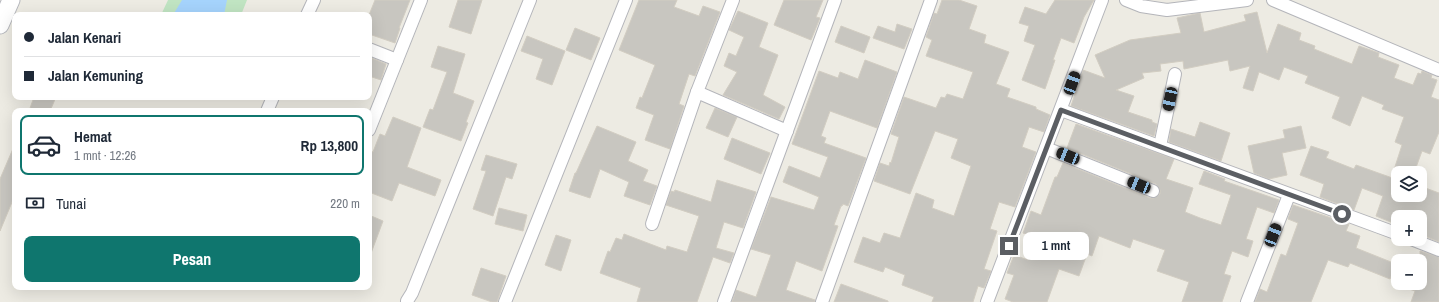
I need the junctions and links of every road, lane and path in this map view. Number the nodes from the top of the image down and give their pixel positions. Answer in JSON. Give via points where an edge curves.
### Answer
{"nodes":[{"id":1,"x":11,"y":0,"type":"edge"},
{"id":2,"x":314,"y":0,"type":"edge"},
{"id":3,"x":421,"y":0,"type":"edge"},
{"id":4,"x":530,"y":0,"type":"edge"},
{"id":5,"x":626,"y":0,"type":"edge"},
{"id":6,"x":835,"y":0,"type":"edge"},
{"id":7,"x":931,"y":0,"type":"edge"},
{"id":8,"x":1102,"y":0,"type":"edge"},
{"id":9,"x":1126,"y":0,"type":"edge"},
{"id":10,"x":1247,"y":0,"type":"edge"},
{"id":11,"x":1273,"y":0,"type":"edge"},
{"id":12,"x":730,"y":1,"type":"edge"},
{"id":13,"x":1169,"y":5,"type":"edge"},
{"id":14,"x":308,"y":12,"type":"edge"},
{"id":15,"x":0,"y":25,"type":"edge"},
{"id":16,"x":372,"y":51,"type":"edge"},
{"id":17,"x":397,"y":60,"type":"junction"},
{"id":18,"x":1439,"y":70,"type":"edge"},
{"id":19,"x":1175,"y":74,"type":"dead end"},
{"id":20,"x":697,"y":92,"type":"junction"},
{"id":21,"x":1061,"y":110,"type":"junction"},
{"id":22,"x":372,"y":122,"type":"edge"},
{"id":23,"x":787,"y":131,"type":"junction"},
{"id":24,"x":1160,"y":146,"type":"junction"},
{"id":25,"x":1046,"y":148,"type":"junction"},
{"id":26,"x":1153,"y":191,"type":"dead end"},
{"id":27,"x":1289,"y":195,"type":"junction"},
{"id":28,"x":652,"y":224,"type":"dead end"},
{"id":29,"x":1391,"y":231,"type":"edge"},
{"id":30,"x":1427,"y":245,"type":"edge"},
{"id":31,"x":1439,"y":250,"type":"edge"},
{"id":32,"x":407,"y":301,"type":"edge"},
{"id":33,"x":505,"y":302,"type":"edge"},
{"id":34,"x":724,"y":302,"type":"edge"},
{"id":35,"x":822,"y":302,"type":"edge"},
{"id":36,"x":987,"y":302,"type":"edge"},
{"id":37,"x":1247,"y":302,"type":"edge"}],
"edges":[{"from":1,"to":15,"type":"main road"},
{"from":2,"to":14,"type":"street"},
{"from":3,"to":17,"type":"street"},
{"from":4,"to":32,"type":"street"},
{"from":5,"to":33,"type":"street"},
{"from":6,"to":23,"type":"street"},
{"from":7,"to":35,"type":"street"},
{"from":8,"to":21,"type":"street"},
{"from":9,"to":13,"type":"street","via":[[1141,6]]},
{"from":10,"to":13,"type":"street","via":[[1194,8]]},
{"from":11,"to":18,"type":"street"},
{"from":12,"to":20,"type":"street"},
{"from":16,"to":17,"type":"street"},
{"from":17,"to":22,"type":"street"},
{"from":19,"to":24,"type":"street"},
{"from":20,"to":23,"type":"street"},
{"from":20,"to":28,"type":"street"},
{"from":21,"to":24,"type":"street"},
{"from":21,"to":25,"type":"street"},
{"from":23,"to":34,"type":"street"},
{"from":24,"to":27,"type":"street"},
{"from":25,"to":26,"type":"street"},
{"from":25,"to":36,"type":"street"},
{"from":27,"to":29,"type":"street"},
{"from":27,"to":37,"type":"street"},
{"from":30,"to":31,"type":"street"}]}
